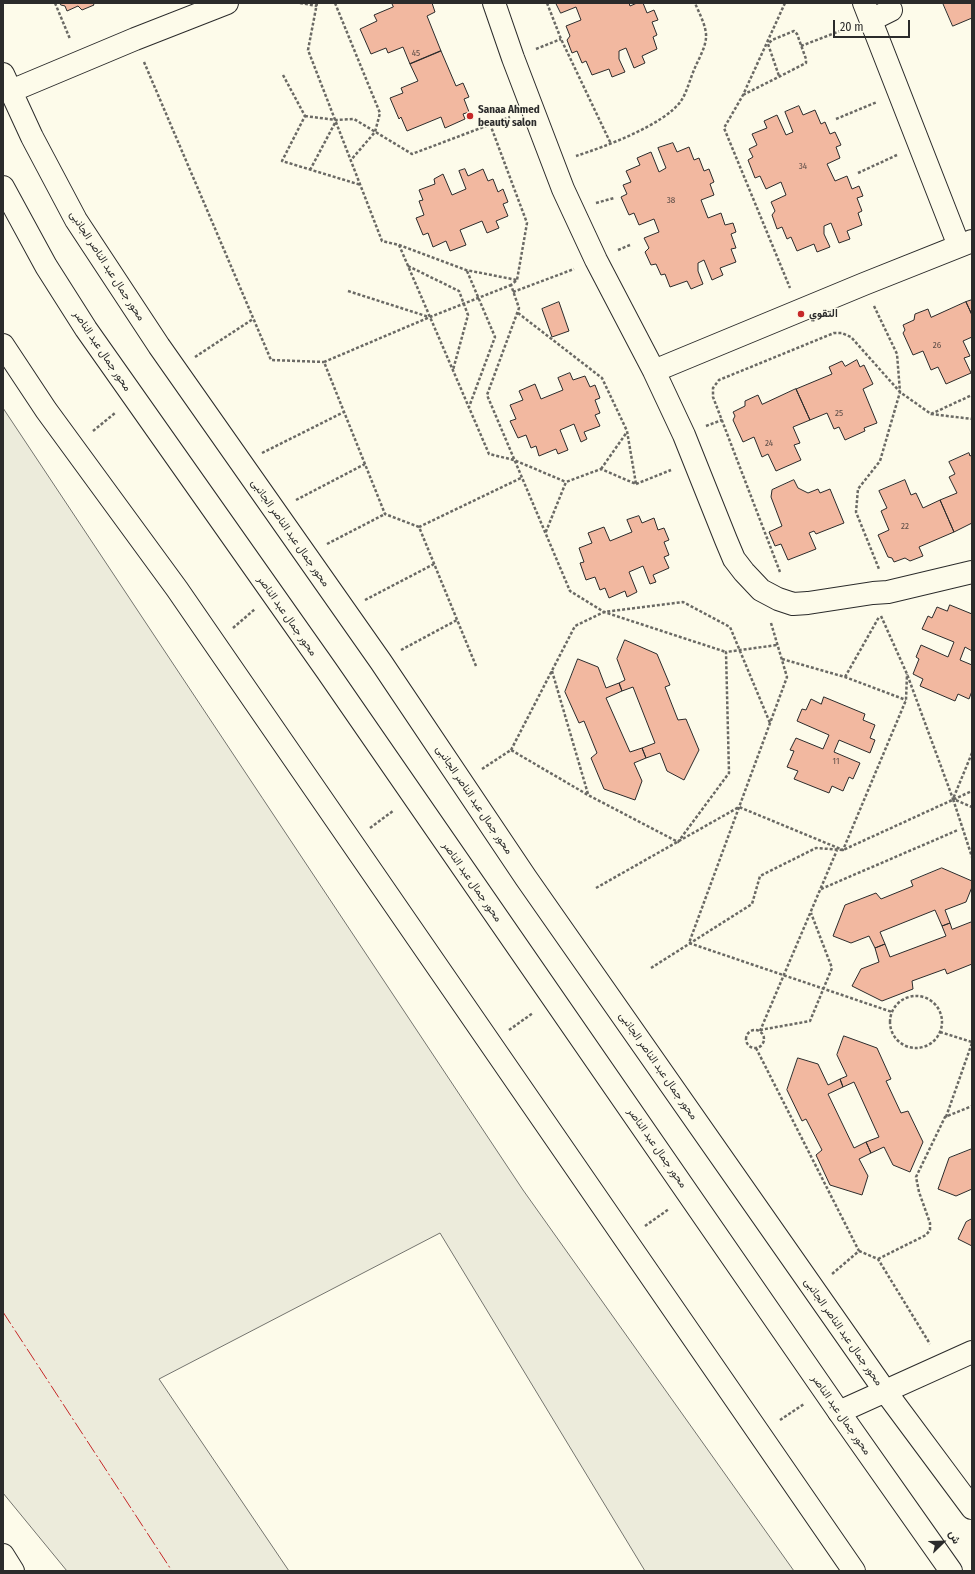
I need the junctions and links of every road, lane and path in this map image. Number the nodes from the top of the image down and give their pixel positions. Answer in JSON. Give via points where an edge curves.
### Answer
{"nodes":[{"id":1,"x":55,"y":3,"type":"edge"},
{"id":2,"x":227,"y":3,"type":"edge"},
{"id":3,"x":300,"y":3,"type":"edge"},
{"id":4,"x":335,"y":3,"type":"edge"},
{"id":5,"x":494,"y":3,"type":"edge"},
{"id":6,"x":547,"y":3,"type":"edge"},
{"id":7,"x":694,"y":3,"type":"edge"},
{"id":8,"x":785,"y":3,"type":"edge"},
{"id":9,"x":317,"y":4,"type":"edge"},
{"id":10,"x":891,"y":10,"type":"dead end"},
{"id":11,"x":867,"y":11,"type":"edge"},
{"id":12,"x":135,"y":39,"type":"junction"},
{"id":13,"x":801,"y":46,"type":"junction"},
{"id":14,"x":80,"y":62,"type":"junction"},
{"id":15,"x":283,"y":75,"type":"dead end"},
{"id":16,"x":779,"y":76,"type":"junction"},
{"id":17,"x":7,"y":83,"type":"edge"},
{"id":18,"x":899,"y":93,"type":"junction"},
{"id":19,"x":743,"y":95,"type":"junction"},
{"id":20,"x":532,"y":109,"type":"junction"},
{"id":21,"x":305,"y":116,"type":"junction"},
{"id":22,"x":836,"y":119,"type":"dead end"},
{"id":23,"x":336,"y":120,"type":"junction"},
{"id":24,"x":490,"y":124,"type":"junction"},
{"id":25,"x":376,"y":132,"type":"junction"},
{"id":26,"x":611,"y":144,"type":"junction"},
{"id":27,"x":920,"y":145,"type":"junction"},
{"id":28,"x":351,"y":160,"type":"junction"},
{"id":29,"x":553,"y":164,"type":"junction"},
{"id":30,"x":310,"y":170,"type":"junction"},
{"id":31,"x":858,"y":174,"type":"dead end"},
{"id":32,"x":361,"y":186,"type":"junction"},
{"id":33,"x":3,"y":187,"type":"edge"},
{"id":34,"x":965,"y":244,"type":"edge"},
{"id":35,"x":399,"y":245,"type":"junction"},
{"id":36,"x":408,"y":266,"type":"junction"},
{"id":37,"x":466,"y":270,"type":"junction"},
{"id":38,"x":517,"y":280,"type":"junction"},
{"id":39,"x":864,"y":284,"type":"junction"},
{"id":40,"x":511,"y":285,"type":"junction"},
{"id":41,"x":348,"y":291,"type":"dead end"},
{"id":42,"x":479,"y":297,"type":"junction"},
{"id":43,"x":463,"y":304,"type":"junction"},
{"id":44,"x":800,"y":311,"type":"junction"},
{"id":45,"x":518,"y":313,"type":"junction"},
{"id":46,"x":430,"y":317,"type":"junction"},
{"id":47,"x":253,"y":320,"type":"junction"},
{"id":48,"x":3,"y":344,"type":"edge"},
{"id":49,"x":324,"y":362,"type":"junction"},
{"id":50,"x":175,"y":369,"type":"junction"},
{"id":51,"x":453,"y":371,"type":"junction"},
{"id":52,"x":654,"y":371,"type":"junction"},
{"id":53,"x":900,"y":392,"type":"junction"},
{"id":54,"x":972,"y":396,"type":"edge"},
{"id":55,"x":134,"y":398,"type":"junction"},
{"id":56,"x":469,"y":407,"type":"junction"},
{"id":57,"x":344,"y":412,"type":"junction"},
{"id":58,"x":931,"y":414,"type":"junction"},
{"id":59,"x":972,"y":419,"type":"edge"},
{"id":60,"x":627,"y":431,"type":"junction"},
{"id":61,"x":73,"y":447,"type":"junction"},
{"id":62,"x":514,"y":460,"type":"junction"},
{"id":63,"x":694,"y":460,"type":"junction"},
{"id":64,"x":242,"y":463,"type":"junction"},
{"id":65,"x":365,"y":464,"type":"junction"},
{"id":66,"x":601,"y":469,"type":"junction"},
{"id":67,"x":522,"y":478,"type":"junction"},
{"id":68,"x":566,"y":482,"type":"junction"},
{"id":69,"x":636,"y":484,"type":"junction"},
{"id":70,"x":276,"y":511,"type":"junction"},
{"id":71,"x":385,"y":514,"type":"junction"},
{"id":72,"x":420,"y":527,"type":"junction"},
{"id":73,"x":545,"y":534,"type":"junction"},
{"id":74,"x":306,"y":555,"type":"junction"},
{"id":75,"x":434,"y":564,"type":"junction"},
{"id":76,"x":972,"y":572,"type":"edge"},
{"id":77,"x":761,"y":590,"type":"junction"},
{"id":78,"x":888,"y":592,"type":"junction"},
{"id":79,"x":273,"y":595,"type":"junction"},
{"id":80,"x":793,"y":604,"type":"junction"},
{"id":81,"x":344,"y":610,"type":"junction"},
{"id":82,"x":604,"y":612,"type":"junction"},
{"id":83,"x":457,"y":620,"type":"junction"},
{"id":84,"x":214,"y":643,"type":"junction"},
{"id":85,"x":777,"y":645,"type":"junction"},
{"id":86,"x":740,"y":650,"type":"junction"},
{"id":87,"x":726,"y":652,"type":"junction"},
{"id":88,"x":781,"y":658,"type":"junction"},
{"id":89,"x":381,"y":662,"type":"junction"},
{"id":90,"x":476,"y":666,"type":"dead end"},
{"id":91,"x":552,"y":671,"type":"junction"},
{"id":92,"x":908,"y":674,"type":"junction"},
{"id":93,"x":845,"y":678,"type":"junction"},
{"id":94,"x":906,"y":700,"type":"junction"},
{"id":95,"x":770,"y":724,"type":"junction"},
{"id":96,"x":511,"y":750,"type":"junction"},
{"id":97,"x":972,"y":753,"type":"edge"},
{"id":98,"x":462,"y":782,"type":"junction"},
{"id":99,"x":972,"y":790,"type":"edge"},
{"id":100,"x":588,"y":795,"type":"junction"},
{"id":101,"x":413,"y":796,"type":"junction"},
{"id":102,"x":953,"y":799,"type":"junction"},
{"id":103,"x":739,"y":807,"type":"junction"},
{"id":104,"x":972,"y":807,"type":"edge"},
{"id":105,"x":958,"y":830,"type":"dead end"},
{"id":106,"x":351,"y":842,"type":"junction"},
{"id":107,"x":678,"y":842,"type":"junction"},
{"id":108,"x":837,"y":850,"type":"junction"},
{"id":109,"x":843,"y":850,"type":"junction"},
{"id":110,"x":972,"y":857,"type":"edge"},
{"id":111,"x":596,"y":888,"type":"dead end"},
{"id":112,"x":820,"y":890,"type":"junction"},
{"id":113,"x":810,"y":912,"type":"junction"},
{"id":114,"x":689,"y":943,"type":"junction"},
{"id":115,"x":651,"y":968,"type":"dead end"},
{"id":116,"x":784,"y":975,"type":"junction"},
{"id":117,"x":823,"y":990,"type":"junction"},
{"id":118,"x":554,"y":1000,"type":"junction"},
{"id":119,"x":892,"y":1012,"type":"junction"},
{"id":120,"x":760,"y":1030,"type":"junction"},
{"id":121,"x":940,"y":1032,"type":"junction"},
{"id":122,"x":489,"y":1043,"type":"junction"},
{"id":123,"x":972,"y":1043,"type":"edge"},
{"id":124,"x":756,"y":1048,"type":"junction"},
{"id":125,"x":972,"y":1106,"type":"edge"},
{"id":126,"x":946,"y":1118,"type":"junction"},
{"id":127,"x":688,"y":1194,"type":"junction"},
{"id":128,"x":625,"y":1241,"type":"junction"},
{"id":129,"x":860,"y":1251,"type":"junction"},
{"id":130,"x":878,"y":1259,"type":"junction"},
{"id":131,"x":814,"y":1290,"type":"junction"},
{"id":132,"x":972,"y":1352,"type":"edge"},
{"id":133,"x":943,"y":1365,"type":"junction"},
{"id":134,"x":824,"y":1390,"type":"junction"},
{"id":135,"x":885,"y":1391,"type":"junction"},
{"id":136,"x":839,"y":1412,"type":"junction"},
{"id":137,"x":759,"y":1435,"type":"junction"},
{"id":138,"x":972,"y":1508,"type":"edge"},
{"id":139,"x":3,"y":1555,"type":"edge"},
{"id":140,"x":13,"y":1571,"type":"edge"},
{"id":141,"x":854,"y":1571,"type":"edge"},
{"id":142,"x":951,"y":1571,"type":"edge"}],
"edges":[{"from":1,"to":14,"type":"path"},
{"from":2,"to":12,"type":"street"},
{"from":3,"to":9,"type":"path"},
{"from":4,"to":25,"type":"path","via":[[380,113]]},
{"from":5,"to":20,"type":"street"},
{"from":6,"to":26,"type":"path"},
{"from":7,"to":26,"type":"path","via":[[704,24],[706,37],[682,100],[662,118]]},
{"from":8,"to":19,"type":"path"},
{"from":9,"to":23,"type":"path","via":[[308,50]]},
{"from":10,"to":11,"type":"street"},
{"from":11,"to":13,"type":"path"},
{"from":11,"to":18,"type":"street"},
{"from":12,"to":14,"type":"street"},
{"from":12,"to":47,"type":"path"},
{"from":13,"to":16,"type":"path","via":[[806,63]]},
{"from":13,"to":16,"type":"path","via":[[794,31],[768,44]]},
{"from":14,"to":17,"type":"street"},
{"from":15,"to":21,"type":"path"},
{"from":16,"to":19,"type":"path"},
{"from":17,"to":50,"type":"street","name":"محور جمال عبد الناصر الجانبى","via":[[76,220]]},
{"from":18,"to":22,"type":"path"},
{"from":18,"to":27,"type":"street"},
{"from":19,"to":44,"type":"path","via":[[724,128]]},
{"from":20,"to":24,"type":"path"},
{"from":20,"to":29,"type":"street"},
{"from":21,"to":23,"type":"path"},
{"from":21,"to":30,"type":"path","via":[[282,161]]},
{"from":23,"to":25,"type":"path","via":[[354,119]]},
{"from":23,"to":28,"type":"path"},
{"from":23,"to":30,"type":"path"},
{"from":24,"to":25,"type":"path","via":[[412,154]]},
{"from":24,"to":38,"type":"path","via":[[527,223]]},
{"from":25,"to":28,"type":"path"},
{"from":26,"to":29,"type":"path"},
{"from":27,"to":31,"type":"path"},
{"from":27,"to":34,"type":"street"},
{"from":28,"to":32,"type":"path"},
{"from":29,"to":52,"type":"street","via":[[596,260]]},
{"from":30,"to":32,"type":"path"},
{"from":32,"to":35,"type":"path","via":[[382,241]]},
{"from":33,"to":55,"type":"street","name":"محور جمال عبد الناصر","via":[[46,266]]},
{"from":34,"to":39,"type":"street"},
{"from":35,"to":36,"type":"path"},
{"from":35,"to":37,"type":"path"},
{"from":36,"to":43,"type":"path","via":[[459,291]]},
{"from":36,"to":46,"type":"path"},
{"from":37,"to":38,"type":"path"},
{"from":37,"to":42,"type":"path"},
{"from":38,"to":40,"type":"path"},
{"from":39,"to":44,"type":"street"},
{"from":39,"to":53,"type":"path","via":[[897,354]]},
{"from":40,"to":42,"type":"path"},
{"from":40,"to":45,"type":"path","via":[[520,308]]},
{"from":41,"to":46,"type":"path"},
{"from":42,"to":43,"type":"path"},
{"from":42,"to":56,"type":"path","via":[[496,337]]},
{"from":43,"to":46,"type":"path"},
{"from":43,"to":51,"type":"path","via":[[468,315]]},
{"from":44,"to":52,"type":"street"},
{"from":45,"to":60,"type":"path","via":[[602,378]]},
{"from":45,"to":62,"type":"path","via":[[487,395]]},
{"from":46,"to":49,"type":"path"},
{"from":46,"to":51,"type":"path"},
{"from":47,"to":49,"type":"path","via":[[271,360]]},
{"from":47,"to":50,"type":"path"},
{"from":48,"to":61,"type":"street"},
{"from":49,"to":57,"type":"path"},
{"from":50,"to":64,"type":"street","name":"محور جمال عبد الناصر الجانبى"},
{"from":51,"to":56,"type":"path"},
{"from":52,"to":63,"type":"street"},
{"from":53,"to":58,"type":"path"},
{"from":53,"to":78,"type":"path","via":[[880,460],[858,489],[856,512]]},
{"from":53,"to":80,"type":"path","via":[[851,337],[842,333],[834,333],[719,380],[713,388],[713,397]]},
{"from":54,"to":58,"type":"path"},
{"from":55,"to":61,"type":"path"},
{"from":55,"to":79,"type":"street","name":"محور جمال عبد الناصر"},
{"from":56,"to":62,"type":"path","via":[[489,454]]},
{"from":57,"to":64,"type":"path"},
{"from":57,"to":65,"type":"path"},
{"from":58,"to":59,"type":"path"},
{"from":60,"to":66,"type":"path"},
{"from":60,"to":69,"type":"path"},
{"from":61,"to":84,"type":"street"},
{"from":62,"to":67,"type":"path"},
{"from":62,"to":68,"type":"path"},
{"from":63,"to":69,"type":"path"},
{"from":63,"to":77,"type":"street","via":[[734,559]]},
{"from":64,"to":70,"type":"street","name":"محور جمال عبد الناصر الجانبى"},
{"from":65,"to":70,"type":"path"},
{"from":65,"to":71,"type":"path"},
{"from":66,"to":68,"type":"path"},
{"from":66,"to":69,"type":"path"},
{"from":67,"to":72,"type":"path"},
{"from":67,"to":73,"type":"path"},
{"from":68,"to":73,"type":"path"},
{"from":70,"to":74,"type":"street","name":"محور جمال عبد الناصر الجانبى"},
{"from":71,"to":72,"type":"path"},
{"from":71,"to":74,"type":"path"},
{"from":72,"to":75,"type":"path"},
{"from":73,"to":82,"type":"path","via":[[570,591]]},
{"from":74,"to":81,"type":"street","name":"محور جمال عبد الناصر الجانبى"},
{"from":75,"to":81,"type":"path"},
{"from":75,"to":83,"type":"path"},
{"from":76,"to":78,"type":"street"},
{"from":77,"to":80,"type":"street"},
{"from":77,"to":85,"type":"path"},
{"from":78,"to":80,"type":"street"},
{"from":79,"to":84,"type":"path"},
{"from":79,"to":101,"type":"street","name":"محور جمال عبد الناصر"},
{"from":81,"to":89,"type":"street","name":"محور جمال عبد الناصر الجانبى"},
{"from":82,"to":86,"type":"path","via":[[683,602],[730,627]]},
{"from":82,"to":87,"type":"path"},
{"from":82,"to":91,"type":"path","via":[[575,626]]},
{"from":83,"to":89,"type":"path"},
{"from":83,"to":90,"type":"path"},
{"from":84,"to":106,"type":"street"},
{"from":85,"to":86,"type":"path"},
{"from":85,"to":88,"type":"path"},
{"from":86,"to":87,"type":"path"},
{"from":86,"to":95,"type":"path"},
{"from":87,"to":107,"type":"path","via":[[729,773]]},
{"from":88,"to":93,"type":"path"},
{"from":88,"to":95,"type":"path","via":[[787,677]]},
{"from":89,"to":98,"type":"street","name":"محور جمال عبد الناصر الجانبى"},
{"from":91,"to":96,"type":"path"},
{"from":91,"to":100,"type":"path"},
{"from":92,"to":93,"type":"path","via":[[880,614]]},
{"from":92,"to":94,"type":"path"},
{"from":92,"to":102,"type":"path"},
{"from":93,"to":94,"type":"path"},
{"from":94,"to":109,"type":"path"},
{"from":95,"to":103,"type":"path"},
{"from":96,"to":98,"type":"path"},
{"from":96,"to":100,"type":"path"},
{"from":97,"to":102,"type":"path"},
{"from":98,"to":131,"type":"street","name":"محور جمال عبد الناصر الجانبى"},
{"from":99,"to":102,"type":"path"},
{"from":100,"to":107,"type":"path"},
{"from":101,"to":106,"type":"path"},
{"from":101,"to":118,"type":"street","name":"محور جمال عبد الناصر"},
{"from":102,"to":104,"type":"path"},
{"from":102,"to":109,"type":"path"},
{"from":102,"to":110,"type":"path"},
{"from":103,"to":107,"type":"path"},
{"from":103,"to":109,"type":"path"},
{"from":103,"to":114,"type":"path"},
{"from":105,"to":112,"type":"path"},
{"from":106,"to":122,"type":"street"},
{"from":107,"to":111,"type":"path"},
{"from":108,"to":109,"type":"path"},
{"from":108,"to":112,"type":"path"},
{"from":108,"to":114,"type":"path","via":[[816,848],[760,876],[752,904]]},
{"from":112,"to":113,"type":"path"},
{"from":113,"to":116,"type":"path"},
{"from":113,"to":117,"type":"path","via":[[832,968]]},
{"from":114,"to":115,"type":"path"},
{"from":114,"to":116,"type":"path"},
{"from":116,"to":117,"type":"path"},
{"from":116,"to":120,"type":"path"},
{"from":117,"to":119,"type":"path"},
{"from":117,"to":120,"type":"path","via":[[810,1021]]},
{"from":118,"to":122,"type":"path"},
{"from":118,"to":127,"type":"street","name":"محور جمال عبد الناصر"},
{"from":119,"to":121,"type":"path","via":[[904,999],[912,996],[930,1000],[941,1015]]},
{"from":119,"to":121,"type":"path","via":[[891,1030],[895,1038],[910,1048],[928,1046]]},
{"from":120,"to":124,"type":"path","via":[[764,1035],[764,1041]]},
{"from":120,"to":124,"type":"path","via":[[754,1029],[745,1036],[750,1047]]},
{"from":121,"to":123,"type":"path"},
{"from":122,"to":128,"type":"street"},
{"from":123,"to":126,"type":"path"},
{"from":124,"to":129,"type":"path"},
{"from":125,"to":126,"type":"path"},
{"from":126,"to":130,"type":"path","via":[[916,1177],[930,1230],[926,1235]]},
{"from":127,"to":128,"type":"path"},
{"from":127,"to":134,"type":"street","name":"محور جمال عبد الناصر"},
{"from":128,"to":137,"type":"street"},
{"from":129,"to":130,"type":"path"},
{"from":129,"to":131,"type":"path"},
{"from":130,"to":133,"type":"path"},
{"from":131,"to":135,"type":"street","name":"محور جمال عبد الناصر الجانبى"},
{"from":132,"to":133,"type":"street"},
{"from":133,"to":135,"type":"street"},
{"from":134,"to":136,"type":"street","name":"محور جمال عبد الناصر"},
{"from":134,"to":137,"type":"path"},
{"from":135,"to":136,"type":"street"},
{"from":135,"to":138,"type":"street","name":"محور جمال عبد الناصر الجانبى"},
{"from":136,"to":142,"type":"street","name":"محور جمال عبد الناصر"},
{"from":137,"to":141,"type":"street"},
{"from":139,"to":140,"type":"street"}]}
